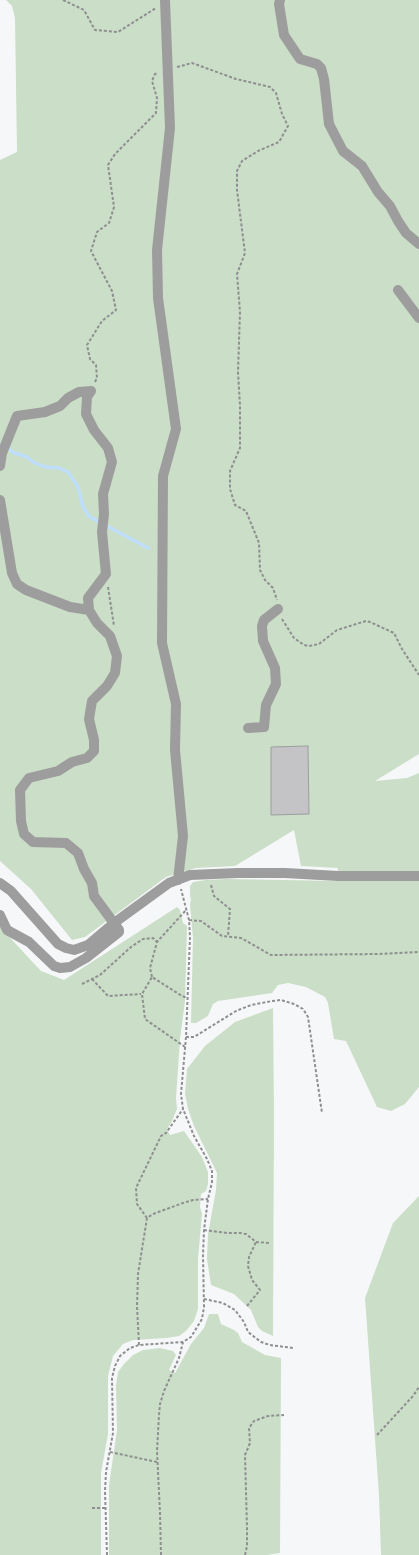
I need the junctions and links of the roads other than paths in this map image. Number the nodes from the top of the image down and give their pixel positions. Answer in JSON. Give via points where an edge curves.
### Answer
{"nodes":[{"id":1,"x":165,"y":1,"type":"edge"},
{"id":2,"x":279,"y":1,"type":"edge"},
{"id":3,"x":419,"y":244,"type":"edge"},
{"id":4,"x":398,"y":290,"type":"dead end"},
{"id":5,"x":419,"y":318,"type":"edge"},
{"id":6,"x":0,"y":466,"type":"edge"},
{"id":7,"x":0,"y":500,"type":"edge"},
{"id":8,"x":278,"y":609,"type":"road end"},
{"id":9,"x":89,"y":610,"type":"junction"},
{"id":10,"x":248,"y":728,"type":"dead end"},
{"id":11,"x":419,"y":876,"type":"edge"},
{"id":12,"x":178,"y":880,"type":"junction"},
{"id":13,"x":0,"y":883,"type":"edge"},
{"id":14,"x":0,"y":915,"type":"edge"},
{"id":15,"x":114,"y":923,"type":"junction"}],
"edges":[{"from":1,"to":12,"type":"lane","via":[[170,128],[157,250],[158,298],[176,430],[163,476],[162,643],[176,704],[175,750],[183,836]]},
{"from":2,"to":3,"type":"lane","via":[[284,35],[300,59],[317,64],[321,68],[330,124],[343,151],[362,166],[406,233]]},
{"from":4,"to":5,"type":"lane"},
{"from":6,"to":9,"type":"lane","via":[[2,452],[17,416],[45,412],[60,406],[79,392],[91,391],[87,397],[86,414],[108,448],[112,462],[103,494],[102,532],[106,574],[88,598]]},
{"from":7,"to":9,"type":"lane","via":[[12,573],[17,584],[70,607]]},
{"from":8,"to":10,"type":"lane","via":[[264,620],[262,626],[262,641],[275,668],[276,684],[266,705],[264,727]]},
{"from":9,"to":15,"type":"lane","via":[[110,636],[117,656],[115,673],[92,701],[89,719],[94,751],[87,758],[72,762],[58,771],[29,778],[20,790],[21,821],[24,834],[33,842],[66,843],[78,853],[92,883],[94,896]]},
{"from":11,"to":12,"type":"lane","via":[[208,874],[190,875]]},
{"from":12,"to":15,"type":"lane","via":[[169,883]]},
{"from":13,"to":15,"type":"lane","via":[[11,891],[58,944],[66,948],[74,950],[88,945]]},
{"from":14,"to":15,"type":"lane","via":[[8,930],[29,942],[54,966],[60,968],[70,967],[86,958],[118,934],[119,930]]}]}
